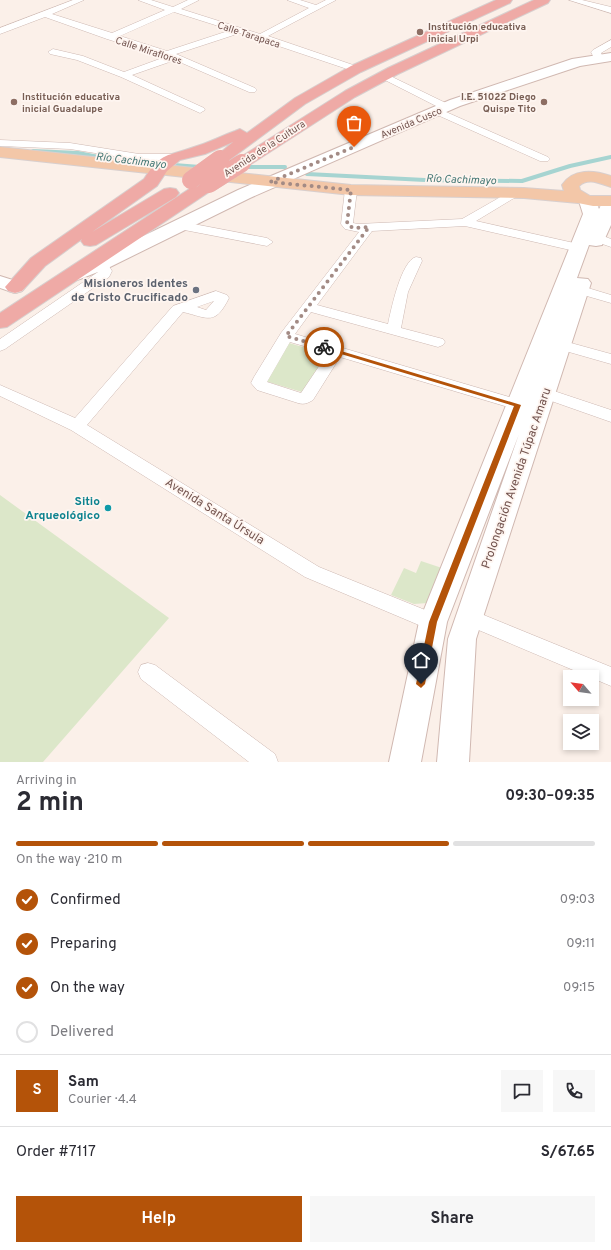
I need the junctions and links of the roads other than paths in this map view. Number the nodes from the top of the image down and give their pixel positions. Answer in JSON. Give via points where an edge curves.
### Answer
{"nodes":[{"id":1,"x":80,"y":0,"type":"edge"},
{"id":2,"x":142,"y":0,"type":"edge"},
{"id":3,"x":195,"y":0,"type":"edge"},
{"id":4,"x":291,"y":0,"type":"edge"},
{"id":5,"x":332,"y":0,"type":"edge"},
{"id":6,"x":506,"y":0,"type":"edge"},
{"id":7,"x":544,"y":0,"type":"edge"},
{"id":8,"x":573,"y":0,"type":"edge"},
{"id":9,"x":317,"y":8,"type":"junction"},
{"id":10,"x":173,"y":9,"type":"junction"},
{"id":11,"x":611,"y":10,"type":"edge"},
{"id":12,"x":481,"y":12,"type":"junction"},
{"id":13,"x":45,"y":14,"type":"junction"},
{"id":14,"x":504,"y":19,"type":"junction"},
{"id":15,"x":240,"y":30,"type":"junction"},
{"id":16,"x":0,"y":31,"type":"edge"},
{"id":17,"x":260,"y":36,"type":"junction"},
{"id":18,"x":110,"y":37,"type":"junction"},
{"id":19,"x":611,"y":43,"type":"edge"},
{"id":20,"x":53,"y":52,"type":"dead end"},
{"id":21,"x":170,"y":56,"type":"junction"},
{"id":22,"x":605,"y":58,"type":"edge"},
{"id":23,"x":356,"y":70,"type":"junction"},
{"id":24,"x":124,"y":76,"type":"junction"},
{"id":25,"x":384,"y":76,"type":"junction"},
{"id":26,"x":252,"y":90,"type":"dead end"},
{"id":27,"x":442,"y":109,"type":"junction"},
{"id":28,"x":200,"y":110,"type":"dead end"},
{"id":29,"x":279,"y":116,"type":"junction"},
{"id":30,"x":0,"y":143,"type":"edge"},
{"id":31,"x":0,"y":152,"type":"edge"},
{"id":32,"x":544,"y":159,"type":"dead end"},
{"id":33,"x":166,"y":163,"type":"junction"},
{"id":34,"x":189,"y":177,"type":"junction"},
{"id":35,"x":573,"y":181,"type":"junction"},
{"id":36,"x":270,"y":182,"type":"junction"},
{"id":37,"x":351,"y":190,"type":"junction"},
{"id":38,"x":603,"y":192,"type":"edge"},
{"id":39,"x":519,"y":193,"type":"junction"},
{"id":40,"x":465,"y":222,"type":"junction"},
{"id":41,"x":178,"y":225,"type":"junction"},
{"id":42,"x":369,"y":227,"type":"junction"},
{"id":43,"x":267,"y":242,"type":"dead end"},
{"id":44,"x":596,"y":243,"type":"edge"},
{"id":45,"x":416,"y":261,"type":"dead end"},
{"id":46,"x":101,"y":264,"type":"junction"},
{"id":47,"x":66,"y":278,"type":"junction"},
{"id":48,"x":5,"y":288,"type":"edge"},
{"id":49,"x":578,"y":289,"type":"junction"},
{"id":50,"x":611,"y":299,"type":"edge"},
{"id":51,"x":308,"y":307,"type":"junction"},
{"id":52,"x":183,"y":308,"type":"dead end"},
{"id":53,"x":0,"y":322,"type":"edge"},
{"id":54,"x":394,"y":330,"type":"junction"},
{"id":55,"x":286,"y":336,"type":"junction"},
{"id":56,"x":438,"y":342,"type":"dead end"},
{"id":57,"x":560,"y":345,"type":"junction"},
{"id":58,"x":0,"y":346,"type":"edge"},
{"id":59,"x":337,"y":351,"type":"junction"},
{"id":60,"x":611,"y":359,"type":"edge"},
{"id":61,"x":0,"y":390,"type":"edge"},
{"id":62,"x":545,"y":393,"type":"junction"},
{"id":63,"x":518,"y":405,"type":"junction"},
{"id":64,"x":611,"y":416,"type":"edge"},
{"id":65,"x":77,"y":426,"type":"junction"},
{"id":66,"x":469,"y":618,"type":"junction"},
{"id":67,"x":433,"y":622,"type":"junction"},
{"id":68,"x":148,"y":672,"type":"dead end"},
{"id":69,"x":611,"y":677,"type":"edge"},
{"id":70,"x":267,"y":762,"type":"edge"},
{"id":71,"x":405,"y":762,"type":"edge"},
{"id":72,"x":452,"y":762,"type":"edge"}],
"edges":[{"from":1,"to":13,"type":"street"},
{"from":2,"to":10,"type":"street","name":"Calle Tarapaca"},
{"from":3,"to":10,"type":"street"},
{"from":4,"to":9,"type":"street"},
{"from":5,"to":9,"type":"street"},
{"from":6,"to":12,"type":"highway","name":"Avenida de la Cultura"},
{"from":7,"to":14,"type":"highway","name":"Avenida de la Cultura"},
{"from":8,"to":11,"type":"street"},
{"from":9,"to":17,"type":"street"},
{"from":10,"to":15,"type":"street","name":"Calle Tarapaca"},
{"from":10,"to":18,"type":"street"},
{"from":12,"to":14,"type":"highway"},
{"from":12,"to":23,"type":"highway","name":"Avenida de la Cultura"},
{"from":13,"to":16,"type":"street"},
{"from":13,"to":18,"type":"street","name":"Calle Miraflores"},
{"from":14,"to":25,"type":"highway","name":"Avenida de la Cultura"},
{"from":15,"to":17,"type":"street","name":"Calle Tarapaca"},
{"from":15,"to":21,"type":"street"},
{"from":17,"to":23,"type":"street","name":"Calle Tarapaca"},
{"from":18,"to":21,"type":"street","name":"Calle Miraflores"},
{"from":19,"to":22,"type":"street","via":[[596,52]]},
{"from":20,"to":24,"type":"street","via":[[80,58]]},
{"from":21,"to":24,"type":"street"},
{"from":21,"to":26,"type":"street","name":"Calle Miraflores"},
{"from":22,"to":27,"type":"main road","name":"Avenida Cusco","via":[[543,73]]},
{"from":23,"to":29,"type":"highway","name":"Avenida de la Cultura","via":[[300,101]]},
{"from":24,"to":28,"type":"street"},
{"from":25,"to":27,"type":"street"},
{"from":25,"to":47,"type":"highway","name":"Avenida de la Cultura","bridge":true,"via":[[327,107]]},
{"from":27,"to":32,"type":"street"},
{"from":27,"to":36,"type":"main road","name":"Avenida Cusco"},
{"from":29,"to":33,"type":"highway","via":[[214,146]]},
{"from":29,"to":34,"type":"highway","name":"Avenida de la Cultura","bridge":true,"via":[[222,158]]},
{"from":30,"to":33,"type":"street","via":[[70,146]]},
{"from":31,"to":33,"type":"main road"},
{"from":33,"to":34,"type":"main road"},
{"from":33,"to":48,"type":"highway","via":[[150,182]]},
{"from":34,"to":36,"type":"main road"},
{"from":34,"to":48,"type":"highway","name":"Avenida de la Cultura"},
{"from":35,"to":38,"type":"main road","via":[[588,177]]},
{"from":35,"to":38,"type":"main road","via":[[570,188]]},
{"from":35,"to":39,"type":"main road"},
{"from":36,"to":37,"type":"main road"},
{"from":36,"to":41,"type":"main road","name":"Avenida Cusco"},
{"from":37,"to":39,"type":"main road"},
{"from":37,"to":42,"type":"street","via":[[347,224],[353,228]]},
{"from":38,"to":39,"type":"main road"},
{"from":38,"to":44,"type":"main road","name":"Prolongación Avenida Túpac Amaru","via":[[592,214]]},
{"from":39,"to":40,"type":"street"},
{"from":40,"to":42,"type":"street"},
{"from":40,"to":44,"type":"street"},
{"from":41,"to":43,"type":"street"},
{"from":41,"to":46,"type":"main road","name":"Avenida Cusco"},
{"from":42,"to":51,"type":"street"},
{"from":44,"to":49,"type":"main road","name":"Prolongación Avenida Túpac Amaru"},
{"from":44,"to":63,"type":"main road","name":"Prolongación Avenida Túpac Amaru"},
{"from":45,"to":54,"type":"street","via":[[401,292]]},
{"from":46,"to":47,"type":"main road","name":"Avenida Cusco"},
{"from":46,"to":58,"type":"street","via":[[104,274]]},
{"from":47,"to":53,"type":"highway","name":"Avenida de la Cultura"},
{"from":49,"to":50,"type":"street"},
{"from":49,"to":57,"type":"main road","name":"Prolongación Avenida Túpac Amaru"},
{"from":51,"to":54,"type":"street"},
{"from":51,"to":55,"type":"street"},
{"from":52,"to":65,"type":"street","via":[[178,309]]},
{"from":54,"to":56,"type":"street"},
{"from":55,"to":59,"type":"street"},
{"from":55,"to":59,"type":"street","via":[[259,383],[297,399],[308,396]]},
{"from":57,"to":60,"type":"street"},
{"from":57,"to":62,"type":"main road","name":"Prolongación Avenida Túpac Amaru"},
{"from":59,"to":63,"type":"street"},
{"from":61,"to":65,"type":"street","name":"Avenida Santa Úrsula"},
{"from":62,"to":64,"type":"street"},
{"from":62,"to":66,"type":"main road","name":"Prolongación Avenida Túpac Amaru"},
{"from":63,"to":67,"type":"main road","name":"Prolongación Avenida Túpac Amaru"},
{"from":65,"to":67,"type":"street","name":"Avenida Santa Úrsula","via":[[312,572]]},
{"from":66,"to":69,"type":"street"},
{"from":66,"to":72,"type":"main road","name":"Prolongación Avenida Túpac Amaru","via":[[462,639]]},
{"from":67,"to":71,"type":"main road","name":"Prolongación Avenida Túpac Amaru"},
{"from":68,"to":70,"type":"street"}]}
